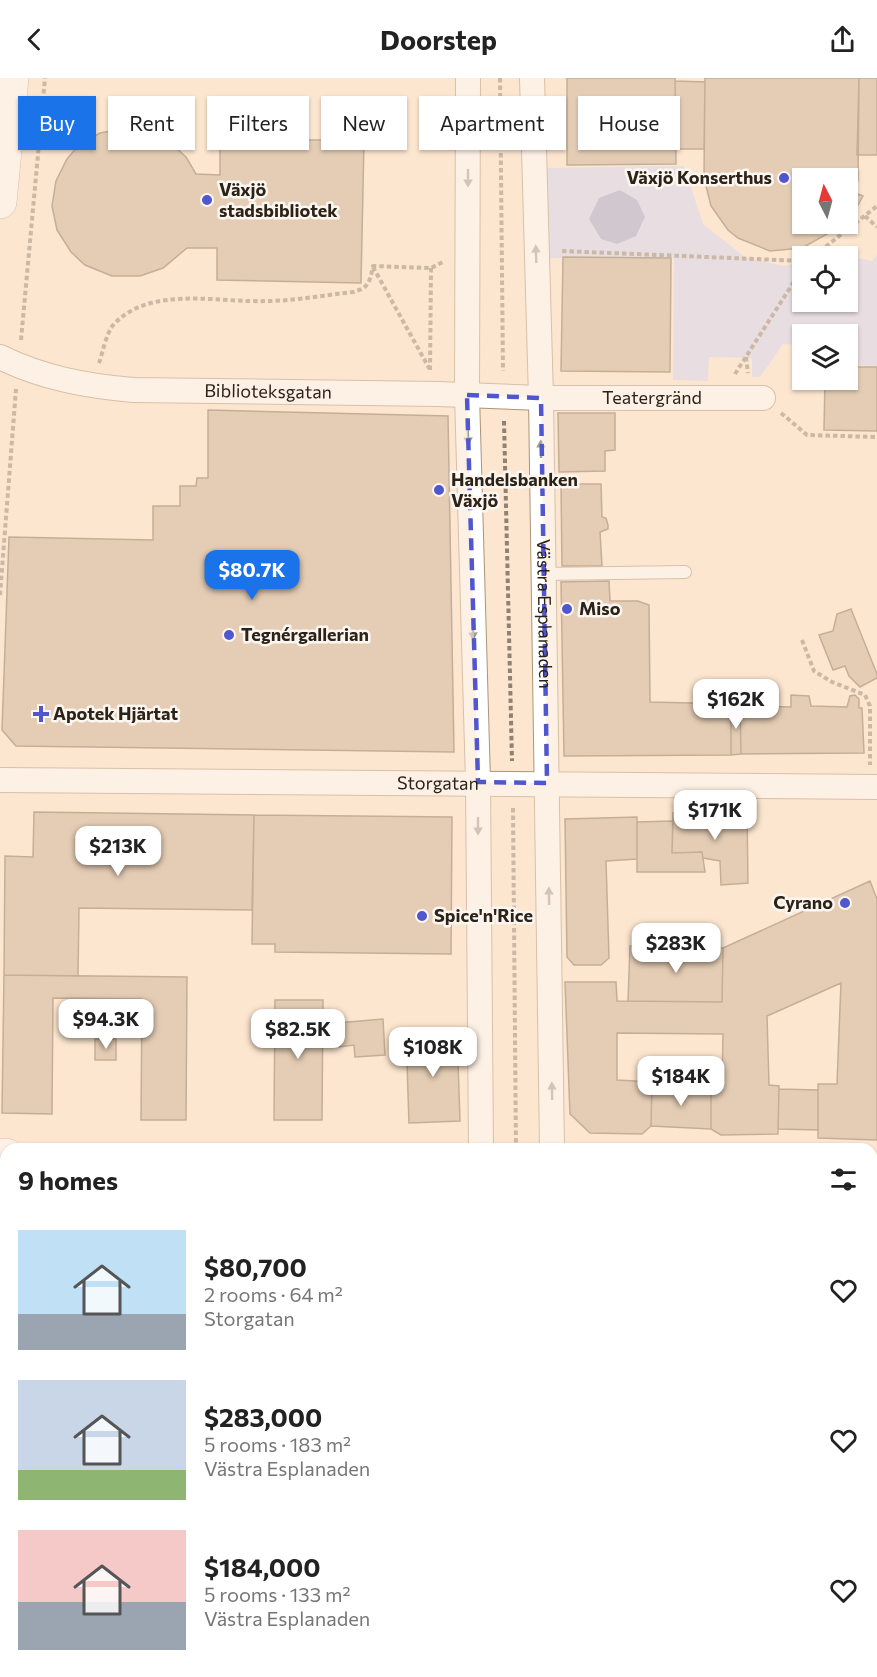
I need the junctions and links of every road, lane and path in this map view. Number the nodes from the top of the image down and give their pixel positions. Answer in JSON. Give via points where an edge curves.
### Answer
{"nodes":[{"id":1,"x":12,"y":78,"type":"edge"},
{"id":2,"x":45,"y":78,"type":"edge"},
{"id":3,"x":468,"y":78,"type":"edge"},
{"id":4,"x":500,"y":78,"type":"edge"},
{"id":5,"x":532,"y":78,"type":"edge"},
{"id":6,"x":0,"y":202,"type":"edge"},
{"id":7,"x":877,"y":206,"type":"edge"},
{"id":8,"x":865,"y":216,"type":"junction"},
{"id":9,"x":877,"y":227,"type":"edge"},
{"id":10,"x":827,"y":246,"type":"edge"},
{"id":11,"x":502,"y":250,"type":"junction"},
{"id":12,"x":467,"y":251,"type":"junction"},
{"id":13,"x":536,"y":251,"type":"junction"},
{"id":14,"x":792,"y":260,"type":"edge"},
{"id":15,"x":373,"y":266,"type":"junction"},
{"id":16,"x":431,"y":268,"type":"junction"},
{"id":17,"x":792,"y":285,"type":"edge"},
{"id":18,"x":9,"y":362,"type":"edge"},
{"id":19,"x":429,"y":368,"type":"junction"},
{"id":20,"x":91,"y":386,"type":"junction"},
{"id":21,"x":438,"y":394,"type":"junction"},
{"id":22,"x":466,"y":395,"type":"junction"},
{"id":23,"x":504,"y":397,"type":"junction"},
{"id":24,"x":541,"y":398,"type":"junction"},
{"id":25,"x":721,"y":398,"type":"junction"},
{"id":26,"x":763,"y":398,"type":"joint"},
{"id":27,"x":877,"y":437,"type":"edge"},
{"id":28,"x":685,"y":572,"type":"dead end"},
{"id":29,"x":543,"y":574,"type":"junction"},
{"id":30,"x":0,"y":595,"type":"edge"},
{"id":31,"x":802,"y":640,"type":"dead end"},
{"id":32,"x":0,"y":780,"type":"edge"},
{"id":33,"x":478,"y":782,"type":"junction"},
{"id":34,"x":513,"y":782,"type":"junction"},
{"id":35,"x":547,"y":783,"type":"junction"},
{"id":36,"x":874,"y":787,"type":"edge"},
{"id":37,"x":481,"y":1143,"type":"edge"},
{"id":38,"x":516,"y":1143,"type":"edge"},
{"id":39,"x":552,"y":1143,"type":"edge"}],
"edges":[{"from":1,"to":6,"type":"main road"},
{"from":2,"to":18,"type":"path"},
{"from":3,"to":12,"type":"street","one_way":true},
{"from":4,"to":11,"type":"path"},
{"from":5,"to":13,"type":"street","name":"Västra Esplanaden"},
{"from":7,"to":8,"type":"path"},
{"from":8,"to":9,"type":"path"},
{"from":8,"to":10,"type":"path"},
{"from":11,"to":12,"type":"path"},
{"from":11,"to":13,"type":"path"},
{"from":11,"to":23,"type":"path"},
{"from":12,"to":16,"type":"path"},
{"from":12,"to":22,"type":"street"},
{"from":13,"to":14,"type":"path"},
{"from":24,"to":13,"type":"street","name":"Västra Esplanaden","one_way":true},
{"from":15,"to":16,"type":"path"},
{"from":15,"to":19,"type":"path"},
{"from":15,"to":20,"type":"path","via":[[370,283],[353,291],[266,302],[183,299],[133,311],[113,325]]},
{"from":16,"to":19,"type":"path"},
{"from":17,"to":25,"type":"path"},
{"from":18,"to":20,"type":"street","name":"Biblioteksgatan"},
{"from":18,"to":30,"type":"path"},
{"from":19,"to":21,"type":"path"},
{"from":20,"to":21,"type":"street","name":"Biblioteksgatan","via":[[133,390]]},
{"from":21,"to":22,"type":"street","name":"Biblioteksgatan"},
{"from":22,"to":23,"type":"street","name":"Biblioteksgatan"},
{"from":22,"to":33,"type":"street","one_way":true},
{"from":23,"to":24,"type":"street","name":"Biblioteksgatan"},
{"from":23,"to":34,"type":"path"},
{"from":24,"to":25,"type":"street","name":"Teatergränd"},
{"from":29,"to":24,"type":"street","name":"Västra Esplanaden","one_way":true},
{"from":25,"to":26,"type":"street","name":"Teatergränd"},
{"from":26,"to":27,"type":"path","via":[[807,435]]},
{"from":28,"to":29,"type":"lane"},
{"from":29,"to":35,"type":"street","name":"Västra Esplanaden"},
{"from":31,"to":36,"type":"path","via":[[814,671],[865,695],[870,706]]},
{"from":32,"to":33,"type":"street","name":"Storgatan"},
{"from":33,"to":34,"type":"street","name":"Storgatan"},
{"from":33,"to":37,"type":"street","one_way":true},
{"from":34,"to":35,"type":"street","name":"Storgatan"},
{"from":34,"to":38,"type":"path"},
{"from":35,"to":36,"type":"street","name":"Storgatan"},
{"from":39,"to":35,"type":"street","name":"Västra Esplanaden","one_way":true}]}
